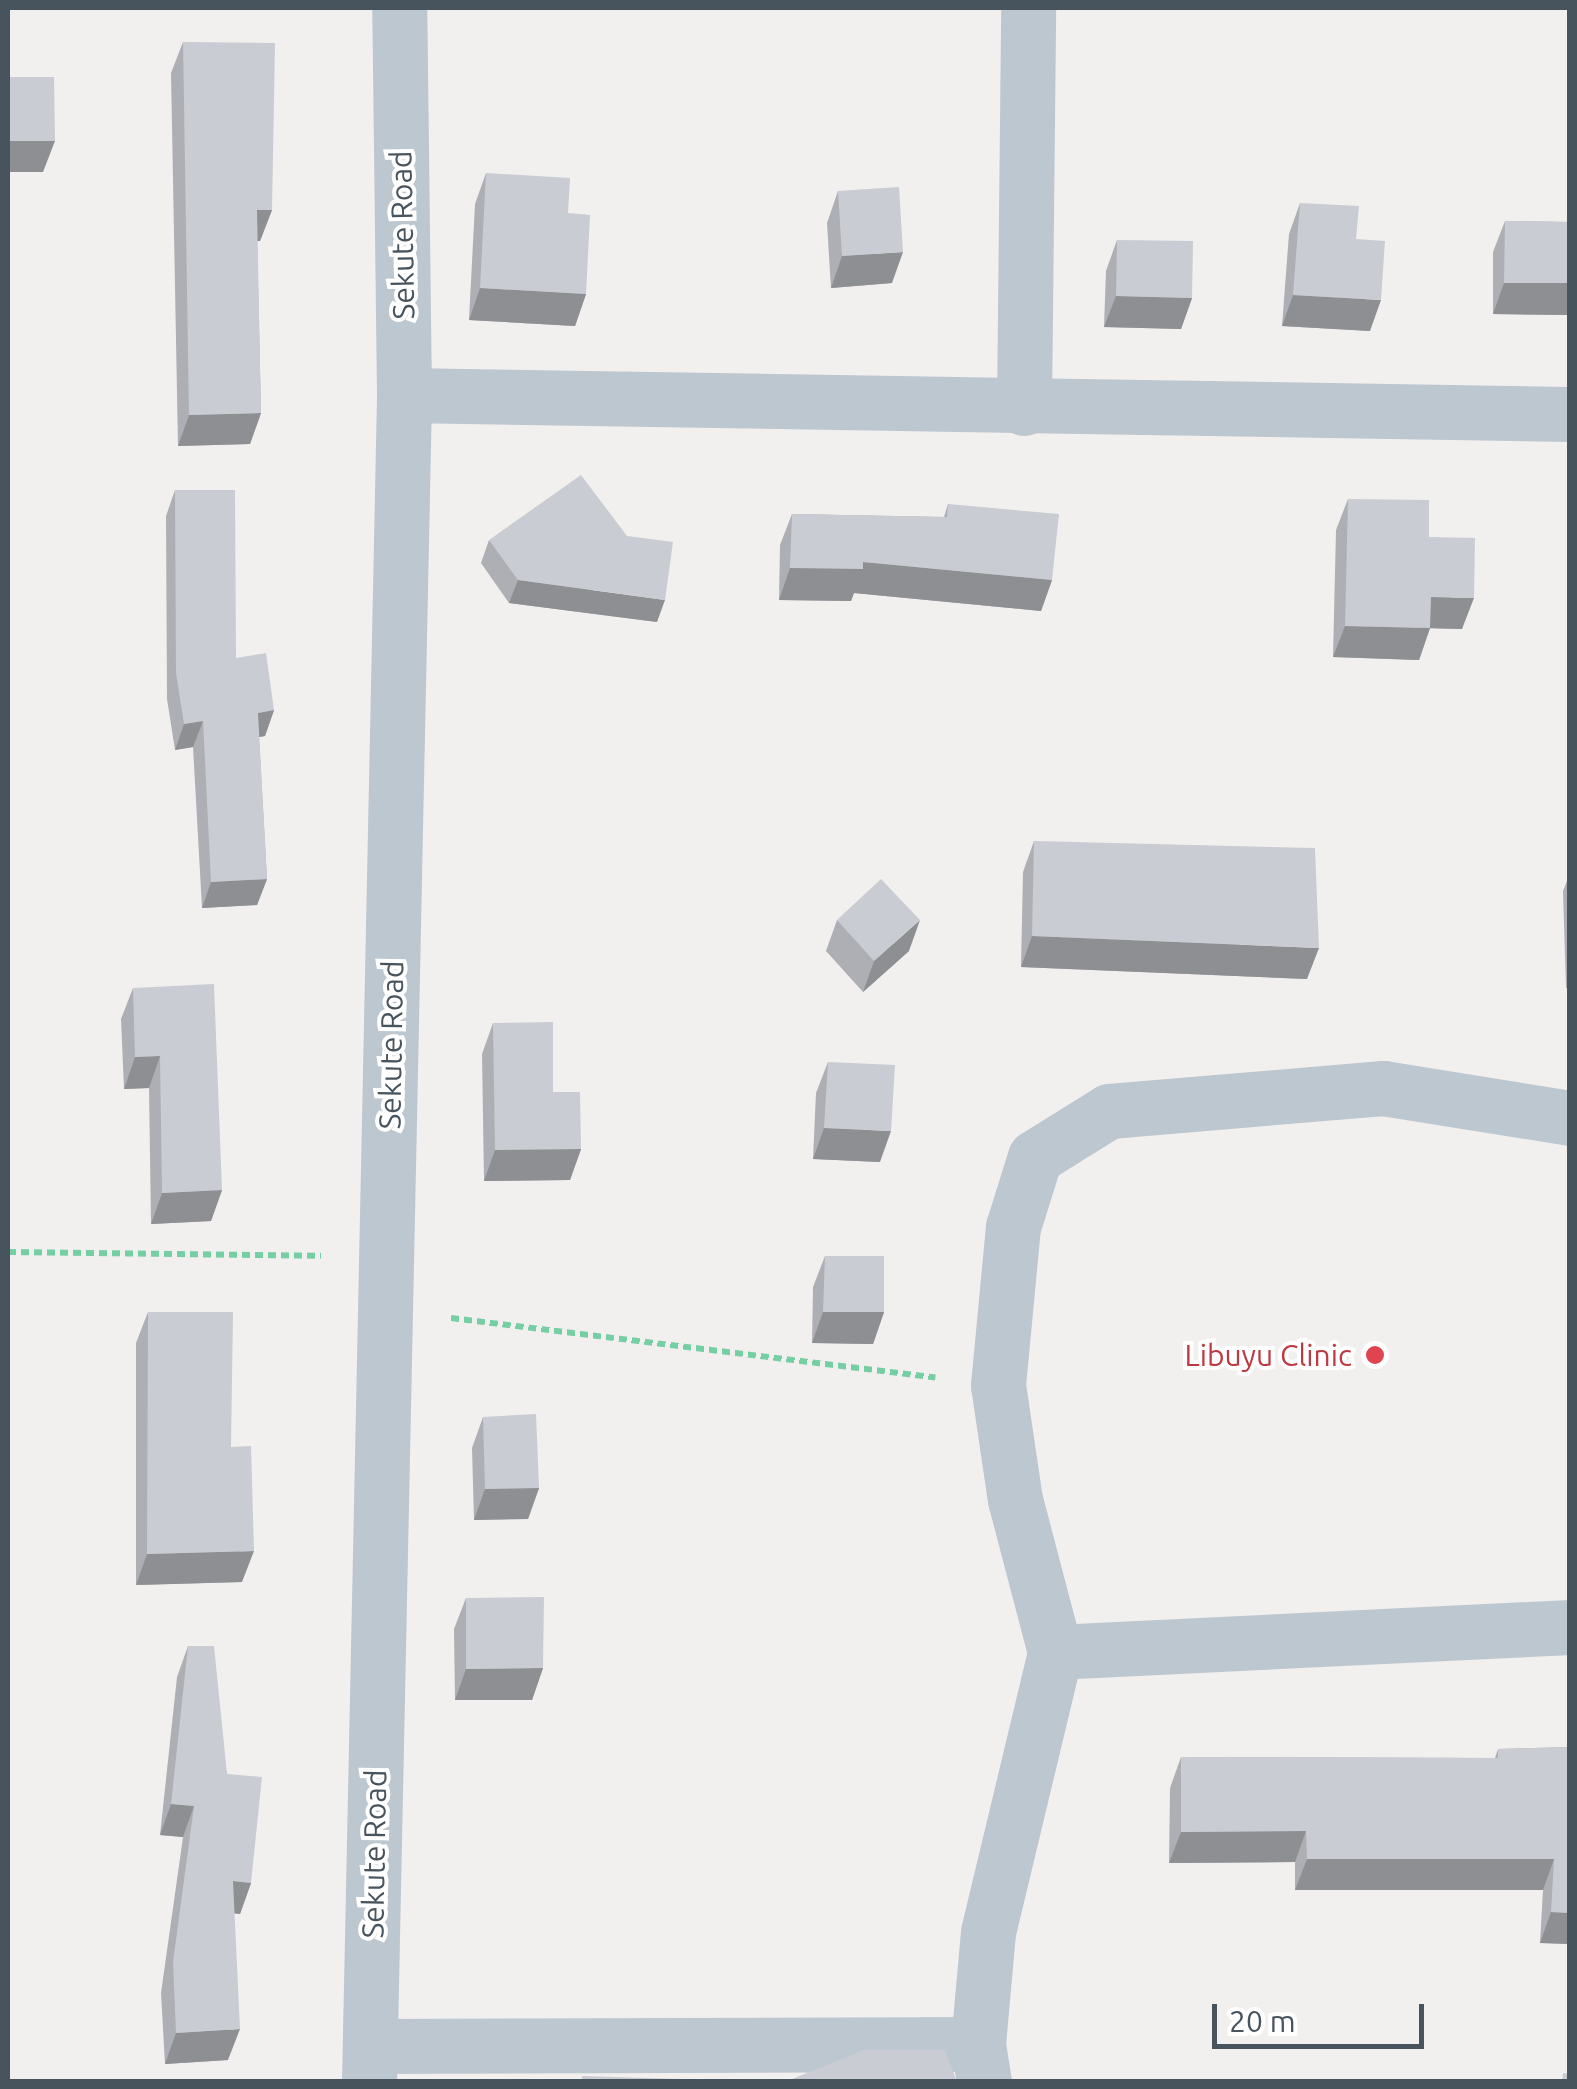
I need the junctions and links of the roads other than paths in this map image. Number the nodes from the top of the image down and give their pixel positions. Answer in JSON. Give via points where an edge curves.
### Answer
{"nodes":[{"id":1,"x":399,"y":8,"type":"edge"},
{"id":2,"x":1028,"y":8,"type":"edge"},
{"id":3,"x":404,"y":395,"type":"junction"},
{"id":4,"x":1024,"y":408,"type":"junction"},
{"id":5,"x":1570,"y":414,"type":"edge"},
{"id":6,"x":1570,"y":1118,"type":"edge"},
{"id":7,"x":1570,"y":1626,"type":"edge"},
{"id":8,"x":1055,"y":1652,"type":"junction"},
{"id":9,"x":981,"y":2063,"type":"edge"},
{"id":10,"x":370,"y":2064,"type":"edge"}],
"edges":[{"from":1,"to":3,"type":"street","name":"Sekute Road"},
{"from":2,"to":4,"type":"street"},
{"from":3,"to":4,"type":"street"},
{"from":3,"to":10,"type":"street","name":"Sekute Road"},
{"from":4,"to":5,"type":"street"},
{"from":6,"to":8,"type":"street","via":[[1383,1088],[1108,1111],[1034,1157],[1013,1227],[998,1385],[1015,1500]]},
{"from":7,"to":8,"type":"street"},
{"from":8,"to":9,"type":"street","via":[[988,1932]]},
{"from":9,"to":10,"type":"street"}]}
